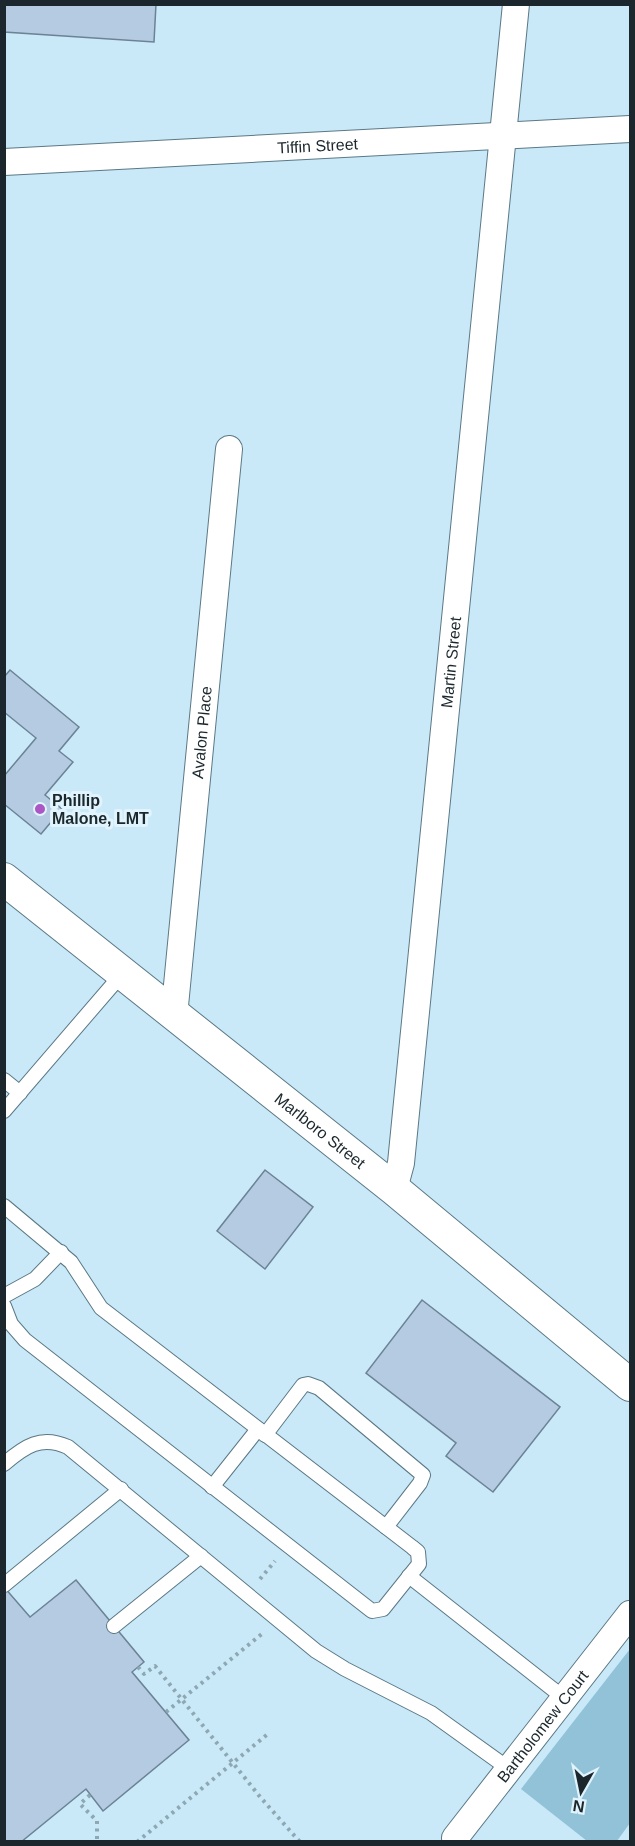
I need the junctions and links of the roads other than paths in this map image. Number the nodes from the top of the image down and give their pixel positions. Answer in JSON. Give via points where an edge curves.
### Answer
{"nodes":[{"id":1,"x":516,"y":4,"type":"edge"},
{"id":2,"x":630,"y":129,"type":"edge"},
{"id":3,"x":504,"y":136,"type":"junction"},
{"id":4,"x":4,"y":162,"type":"edge"},
{"id":5,"x":229,"y":449,"type":"dead end"},
{"id":6,"x":4,"y":879,"type":"edge"},
{"id":7,"x":122,"y":974,"type":"junction"},
{"id":8,"x":174,"y":1016,"type":"junction"},
{"id":9,"x":4,"y":1080,"type":"edge"},
{"id":10,"x":20,"y":1093,"type":"junction"},
{"id":11,"x":4,"y":1111,"type":"edge"},
{"id":12,"x":394,"y":1189,"type":"junction"},
{"id":13,"x":4,"y":1206,"type":"edge"},
{"id":14,"x":61,"y":1252,"type":"junction"},
{"id":15,"x":4,"y":1296,"type":"edge"},
{"id":16,"x":4,"y":1306,"type":"edge"},
{"id":17,"x":630,"y":1385,"type":"edge"},
{"id":18,"x":261,"y":1432,"type":"junction"},
{"id":19,"x":4,"y":1464,"type":"edge"},
{"id":20,"x":212,"y":1487,"type":"junction"},
{"id":21,"x":121,"y":1489,"type":"junction"},
{"id":22,"x":386,"y":1527,"type":"junction"},
{"id":23,"x":201,"y":1556,"type":"junction"},
{"id":24,"x":409,"y":1576,"type":"junction"},
{"id":25,"x":4,"y":1585,"type":"edge"},
{"id":26,"x":630,"y":1614,"type":"edge"},
{"id":27,"x":114,"y":1626,"type":"dead end"},
{"id":28,"x":564,"y":1698,"type":"junction"},
{"id":29,"x":509,"y":1769,"type":"junction"},
{"id":30,"x":455,"y":1838,"type":"dead end"}],
"edges":[{"from":1,"to":3,"type":"street","name":"Martin Street"},
{"from":2,"to":3,"type":"street","name":"Tiffin Street"},
{"from":3,"to":4,"type":"street","name":"Tiffin Street"},
{"from":3,"to":12,"type":"street","name":"Martin Street","via":[[401,1163]]},
{"from":5,"to":8,"type":"street","name":"Avalon Place"},
{"from":6,"to":7,"type":"street","name":"Marlboro Street"},
{"from":7,"to":8,"type":"street","name":"Marlboro Street"},
{"from":7,"to":10,"type":"lane"},
{"from":8,"to":12,"type":"street","name":"Marlboro Street"},
{"from":9,"to":10,"type":"lane"},
{"from":10,"to":11,"type":"lane"},
{"from":12,"to":17,"type":"street","name":"Marlboro Street"},
{"from":13,"to":14,"type":"lane"},
{"from":14,"to":15,"type":"lane","via":[[23,1288]]},
{"from":14,"to":18,"type":"lane","via":[[75,1266],[100,1308]]},
{"from":16,"to":20,"type":"lane","via":[[11,1324],[25,1340]]},
{"from":18,"to":20,"type":"lane"},
{"from":18,"to":22,"type":"lane"},
{"from":18,"to":22,"type":"lane","via":[[303,1385],[319,1388],[423,1475]]},
{"from":19,"to":21,"type":"lane","via":[[29,1444],[55,1441],[68,1446]]},
{"from":20,"to":24,"type":"lane","via":[[372,1611],[383,1609]]},
{"from":21,"to":23,"type":"lane"},
{"from":21,"to":25,"type":"lane"},
{"from":22,"to":24,"type":"lane","via":[[418,1552],[418,1564]]},
{"from":23,"to":27,"type":"lane"},
{"from":23,"to":29,"type":"lane","via":[[316,1651],[431,1713]]},
{"from":24,"to":28,"type":"lane"},
{"from":26,"to":28,"type":"street","name":"Bartholomew Court"},
{"from":28,"to":29,"type":"street","name":"Bartholomew Court"},
{"from":29,"to":30,"type":"street","name":"Bartholomew Court"}]}
